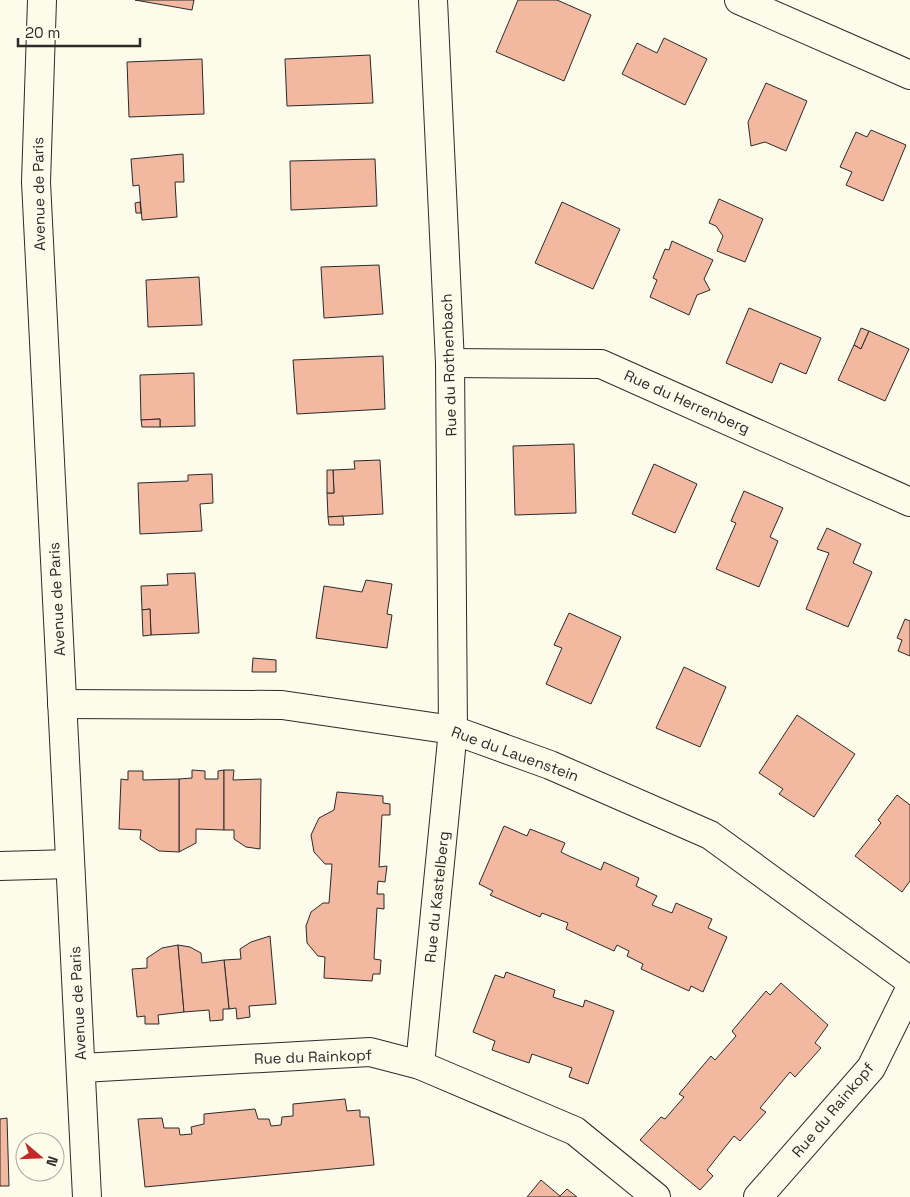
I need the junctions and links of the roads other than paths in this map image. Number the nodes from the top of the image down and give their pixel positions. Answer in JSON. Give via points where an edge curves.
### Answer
{"nodes":[{"id":1,"x":42,"y":0,"type":"edge"},
{"id":2,"x":433,"y":0,"type":"edge"},
{"id":3,"x":739,"y":0,"type":"edge"},
{"id":4,"x":910,"y":75,"type":"edge"},
{"id":5,"x":450,"y":363,"type":"junction"},
{"id":6,"x":910,"y":502,"type":"edge"},
{"id":7,"x":62,"y":704,"type":"junction"},
{"id":8,"x":453,"y":730,"type":"junction"},
{"id":9,"x":70,"y":864,"type":"junction"},
{"id":10,"x":0,"y":866,"type":"edge"},
{"id":11,"x":910,"y":981,"type":"edge"},
{"id":12,"x":910,"y":989,"type":"edge"},
{"id":13,"x":420,"y":1065,"type":"junction"},
{"id":14,"x":82,"y":1068,"type":"junction"},
{"id":15,"x":87,"y":1197,"type":"edge"},
{"id":16,"x":656,"y":1197,"type":"edge"},
{"id":17,"x":758,"y":1197,"type":"edge"}],
"edges":[{"from":1,"to":7,"type":"street","name":"Avenue de Paris","via":[[36,182]]},
{"from":2,"to":5,"type":"street","name":"Rue du Rothenbach"},
{"from":3,"to":4,"type":"street"},
{"from":5,"to":6,"type":"street","name":"Rue du Herrenberg","via":[[601,364]]},
{"from":5,"to":8,"type":"street","name":"Rue du Rothenbach"},
{"from":7,"to":8,"type":"street","name":"Rue du Lauenstein","via":[[282,705]]},
{"from":7,"to":9,"type":"street","name":"Avenue de Paris"},
{"from":8,"to":11,"type":"street","name":"Rue du Lauenstein","via":[[550,765],[710,835]]},
{"from":8,"to":13,"type":"street","name":"Rue du Kastelberg"},
{"from":9,"to":10,"type":"street"},
{"from":9,"to":14,"type":"street","name":"Avenue de Paris"},
{"from":12,"to":17,"type":"street","name":"Rue du Rainkopf","via":[[871,1068]]},
{"from":13,"to":14,"type":"street","name":"Rue du Rainkopf","via":[[370,1052]]},
{"from":13,"to":16,"type":"street","name":"Rue du Rainkopf","via":[[575,1132]]},
{"from":14,"to":15,"type":"street","name":"Avenue de Paris"}]}
